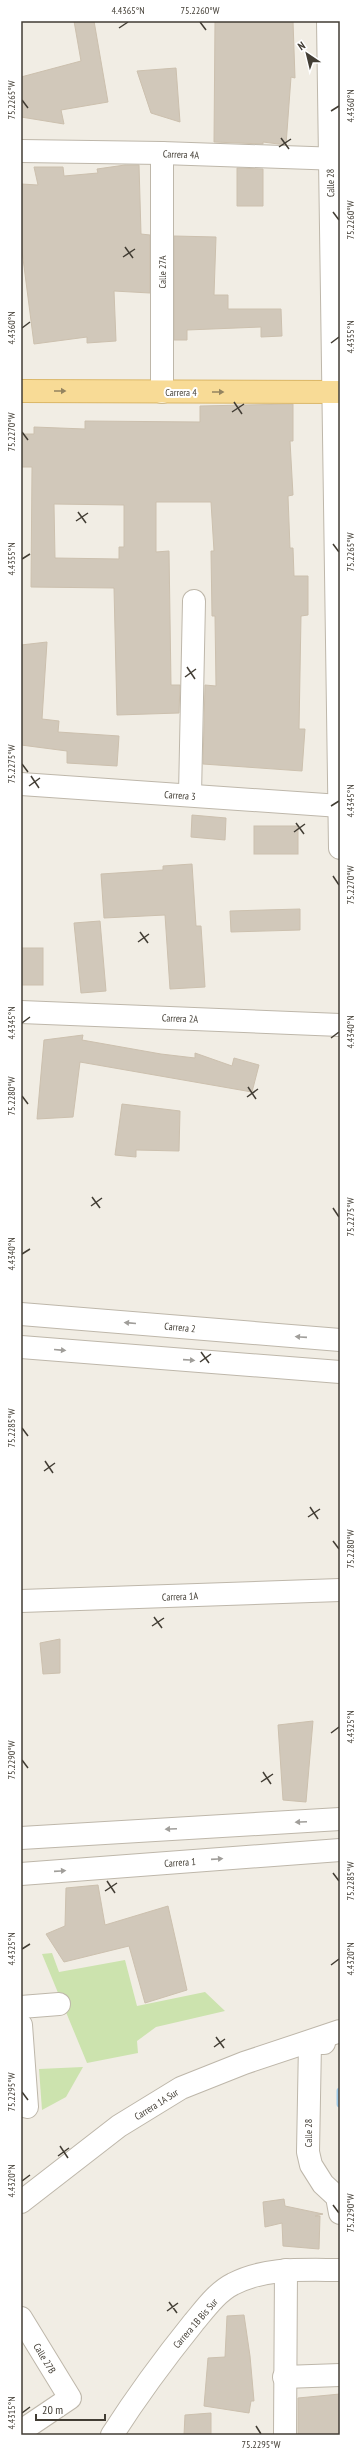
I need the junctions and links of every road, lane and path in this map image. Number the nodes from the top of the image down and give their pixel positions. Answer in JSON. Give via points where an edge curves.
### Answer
{"nodes":[{"id":1,"x":328,"y":21,"type":"edge"},
{"id":2,"x":21,"y":151,"type":"edge"},
{"id":3,"x":162,"y":153,"type":"junction"},
{"id":4,"x":335,"y":159,"type":"edge"},
{"id":5,"x":21,"y":391,"type":"edge"},
{"id":6,"x":162,"y":392,"type":"junction"},
{"id":7,"x":337,"y":392,"type":"edge"},
{"id":8,"x":194,"y":601,"type":"dead end"},
{"id":9,"x":21,"y":784,"type":"edge"},
{"id":10,"x":190,"y":796,"type":"junction"},
{"id":11,"x":340,"y":806,"type":"edge"},
{"id":12,"x":340,"y":848,"type":"edge"},
{"id":13,"x":21,"y":1012,"type":"edge"},
{"id":14,"x":340,"y":1025,"type":"edge"},
{"id":15,"x":21,"y":1314,"type":"edge"},
{"id":16,"x":163,"y":1326,"type":"junction"},
{"id":17,"x":340,"y":1340,"type":"edge"},
{"id":18,"x":21,"y":1347,"type":"edge"},
{"id":19,"x":163,"y":1358,"type":"junction"},
{"id":20,"x":340,"y":1372,"type":"edge"},
{"id":21,"x":340,"y":1590,"type":"edge"},
{"id":22,"x":21,"y":1601,"type":"edge"},
{"id":23,"x":340,"y":1819,"type":"edge"},
{"id":24,"x":21,"y":1838,"type":"edge"},
{"id":25,"x":340,"y":1850,"type":"edge"},
{"id":26,"x":21,"y":1874,"type":"edge"},
{"id":27,"x":59,"y":2004,"type":"dead end"},
{"id":28,"x":21,"y":2007,"type":"edge"},
{"id":29,"x":21,"y":2025,"type":"edge"},
{"id":30,"x":340,"y":2031,"type":"edge"},
{"id":31,"x":310,"y":2042,"type":"junction"},
{"id":32,"x":340,"y":2043,"type":"edge"},
{"id":33,"x":27,"y":2107,"type":"dead end"},
{"id":34,"x":21,"y":2202,"type":"edge"},
{"id":35,"x":340,"y":2213,"type":"edge"},
{"id":36,"x":286,"y":2270,"type":"junction"},
{"id":37,"x":340,"y":2270,"type":"edge"},
{"id":38,"x":21,"y":2318,"type":"edge"},
{"id":39,"x":340,"y":2375,"type":"edge"},
{"id":40,"x":284,"y":2377,"type":"junction"},
{"id":41,"x":26,"y":2431,"type":"edge"},
{"id":42,"x":112,"y":2435,"type":"edge"},
{"id":43,"x":285,"y":2435,"type":"edge"}],
"edges":[{"from":1,"to":4,"type":"street","name":"Calle 28"},
{"from":2,"to":3,"type":"street","name":"Carrera 4A"},
{"from":3,"to":4,"type":"street","name":"Carrera 4A"},
{"from":3,"to":6,"type":"street","name":"Calle 27A"},
{"from":4,"to":7,"type":"street","name":"Calle 28"},
{"from":5,"to":6,"type":"main road","name":"Carrera 4","one_way":true},
{"from":6,"to":7,"type":"main road","name":"Carrera 4","one_way":true},
{"from":7,"to":11,"type":"street","name":"Calle 28"},
{"from":8,"to":10,"type":"street"},
{"from":9,"to":10,"type":"street","name":"Carrera 3"},
{"from":10,"to":11,"type":"street","name":"Carrera 3"},
{"from":11,"to":12,"type":"street","name":"Calle 28"},
{"from":13,"to":14,"type":"street","name":"Carrera 2A"},
{"from":16,"to":15,"type":"street","name":"Carrera 2","one_way":true},
{"from":17,"to":16,"type":"street","name":"Carrera 2","one_way":true},
{"from":16,"to":19,"type":"street"},
{"from":18,"to":19,"type":"street","one_way":true},
{"from":19,"to":20,"type":"street","one_way":true},
{"from":21,"to":22,"type":"street","name":"Carrera 1A"},
{"from":23,"to":24,"type":"street","one_way":true},
{"from":26,"to":25,"type":"street","name":"Carrera 1","one_way":true},
{"from":27,"to":28,"type":"street"},
{"from":29,"to":33,"type":"street"},
{"from":30,"to":31,"type":"street","name":"Carrera 1A Sur"},
{"from":31,"to":32,"type":"street","name":"Carrera 1A Sur"},
{"from":31,"to":34,"type":"street","name":"Carrera 1A Sur","via":[[244,2063],[181,2088],[119,2126]]},
{"from":31,"to":35,"type":"street","name":"Calle 28","via":[[308,2152],[311,2165],[338,2198]]},
{"from":36,"to":37,"type":"street","name":"Carrera 1B Bis Sur"},
{"from":36,"to":40,"type":"street"},
{"from":36,"to":42,"type":"street","name":"Carrera 1B Bis Sur","via":[[258,2275],[232,2284],[209,2303],[173,2348]]},
{"from":38,"to":41,"type":"street","name":"Calle 27B","via":[[70,2398]]},
{"from":39,"to":40,"type":"street"},
{"from":40,"to":43,"type":"street"}]}
